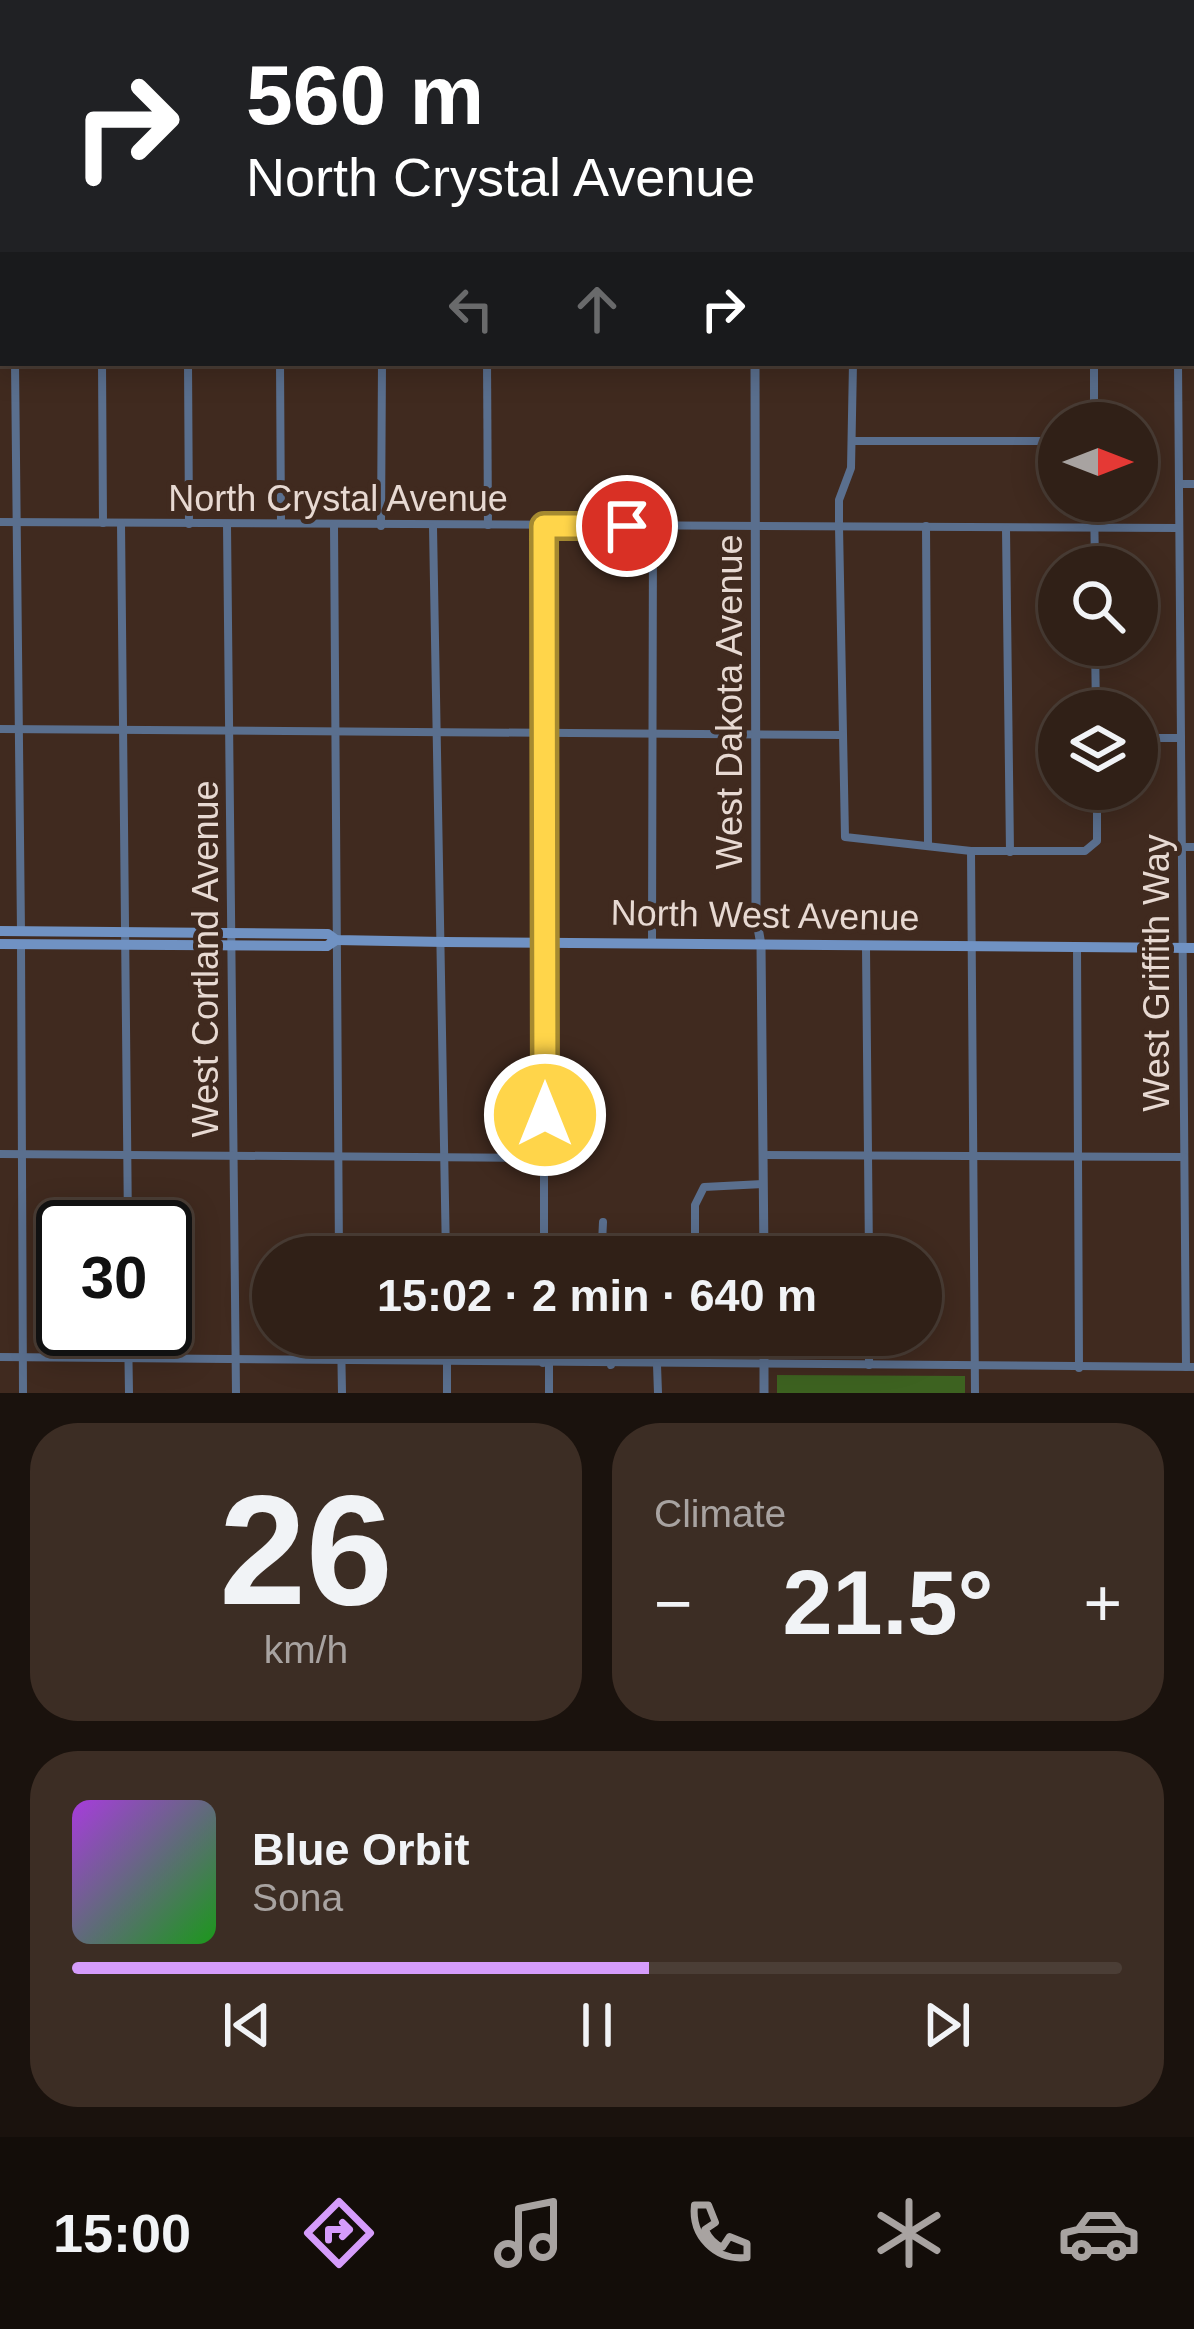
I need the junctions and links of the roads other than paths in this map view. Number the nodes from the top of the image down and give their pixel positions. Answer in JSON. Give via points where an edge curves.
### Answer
{"nodes":[{"id":1,"x":15,"y":366,"type":"edge"},
{"id":2,"x":102,"y":366,"type":"edge"},
{"id":3,"x":188,"y":366,"type":"edge"},
{"id":4,"x":280,"y":366,"type":"edge"},
{"id":5,"x":382,"y":366,"type":"edge"},
{"id":6,"x":487,"y":366,"type":"edge"},
{"id":7,"x":755,"y":366,"type":"edge"},
{"id":8,"x":853,"y":366,"type":"edge"},
{"id":9,"x":1094,"y":366,"type":"edge"},
{"id":10,"x":1178,"y":366,"type":"edge"},
{"id":11,"x":1094,"y":402,"type":"edge"},
{"id":12,"x":852,"y":441,"type":"junction"},
{"id":13,"x":1038,"y":441,"type":"edge"},
{"id":14,"x":1179,"y":484,"type":"junction"},
{"id":15,"x":1194,"y":484,"type":"edge"},
{"id":16,"x":0,"y":522,"type":"edge"},
{"id":17,"x":16,"y":522,"type":"junction"},
{"id":18,"x":1094,"y":522,"type":"edge"},
{"id":19,"x":103,"y":523,"type":"junction"},
{"id":20,"x":121,"y":523,"type":"junction"},
{"id":21,"x":189,"y":524,"type":"junction"},
{"id":22,"x":227,"y":524,"type":"junction"},
{"id":23,"x":281,"y":524,"type":"junction"},
{"id":24,"x":334,"y":524,"type":"junction"},
{"id":25,"x":488,"y":525,"type":"junction"},
{"id":26,"x":380,"y":526,"type":"junction"},
{"id":27,"x":434,"y":526,"type":"junction"},
{"id":28,"x":544,"y":526,"type":"junction"},
{"id":29,"x":653,"y":526,"type":"junction"},
{"id":30,"x":926,"y":526,"type":"junction"},
{"id":31,"x":838,"y":527,"type":"junction"},
{"id":32,"x":756,"y":528,"type":"junction"},
{"id":33,"x":1094,"y":528,"type":"junction"},
{"id":34,"x":1179,"y":528,"type":"junction"},
{"id":35,"x":1006,"y":530,"type":"junction"},
{"id":36,"x":1094,"y":546,"type":"edge"},
{"id":37,"x":124,"y":728,"type":"junction"},
{"id":38,"x":0,"y":729,"type":"edge"},
{"id":39,"x":17,"y":729,"type":"junction"},
{"id":40,"x":231,"y":730,"type":"junction"},
{"id":41,"x":337,"y":731,"type":"junction"},
{"id":42,"x":440,"y":731,"type":"junction"},
{"id":43,"x":545,"y":732,"type":"junction"},
{"id":44,"x":650,"y":736,"type":"junction"},
{"id":45,"x":842,"y":736,"type":"junction"},
{"id":46,"x":756,"y":737,"type":"junction"},
{"id":47,"x":1158,"y":738,"type":"edge"},
{"id":48,"x":1181,"y":738,"type":"junction"},
{"id":49,"x":1096,"y":810,"type":"edge"},
{"id":50,"x":928,"y":844,"type":"junction"},
{"id":51,"x":1182,"y":847,"type":"junction"},
{"id":52,"x":1194,"y":847,"type":"edge"},
{"id":53,"x":971,"y":851,"type":"junction"},
{"id":54,"x":1010,"y":852,"type":"junction"},
{"id":55,"x":0,"y":931,"type":"edge"},
{"id":56,"x":21,"y":938,"type":"junction"},
{"id":57,"x":126,"y":940,"type":"junction"},
{"id":58,"x":231,"y":940,"type":"junction"},
{"id":59,"x":336,"y":940,"type":"junction"},
{"id":60,"x":444,"y":942,"type":"junction"},
{"id":61,"x":546,"y":942,"type":"junction"},
{"id":62,"x":652,"y":943,"type":"junction"},
{"id":63,"x":0,"y":944,"type":"edge"},
{"id":64,"x":761,"y":945,"type":"junction"},
{"id":65,"x":866,"y":947,"type":"junction"},
{"id":66,"x":972,"y":947,"type":"junction"},
{"id":67,"x":1077,"y":947,"type":"junction"},
{"id":68,"x":1188,"y":948,"type":"edge"},
{"id":69,"x":0,"y":1154,"type":"edge"},
{"id":70,"x":20,"y":1154,"type":"junction"},
{"id":71,"x":127,"y":1154,"type":"junction"},
{"id":72,"x":233,"y":1154,"type":"junction"},
{"id":73,"x":763,"y":1155,"type":"junction"},
{"id":74,"x":868,"y":1156,"type":"junction"},
{"id":75,"x":1079,"y":1156,"type":"junction"},
{"id":76,"x":337,"y":1157,"type":"junction"},
{"id":77,"x":972,"y":1157,"type":"junction"},
{"id":78,"x":1184,"y":1157,"type":"junction"},
{"id":79,"x":545,"y":1158,"type":"junction"},
{"id":80,"x":446,"y":1159,"type":"junction"},
{"id":81,"x":763,"y":1184,"type":"junction"},
{"id":82,"x":128,"y":1200,"type":"edge"},
{"id":83,"x":603,"y":1222,"type":"dead end"},
{"id":84,"x":339,"y":1236,"type":"edge"},
{"id":85,"x":446,"y":1236,"type":"edge"},
{"id":86,"x":544,"y":1236,"type":"edge"},
{"id":87,"x":602,"y":1236,"type":"edge"},
{"id":88,"x":695,"y":1236,"type":"edge"},
{"id":89,"x":764,"y":1236,"type":"edge"},
{"id":90,"x":869,"y":1236,"type":"edge"},
{"id":91,"x":129,"y":1356,"type":"edge"},
{"id":92,"x":342,"y":1356,"type":"edge"},
{"id":93,"x":447,"y":1356,"type":"edge"},
{"id":94,"x":545,"y":1356,"type":"edge"},
{"id":95,"x":610,"y":1356,"type":"edge"},
{"id":96,"x":764,"y":1356,"type":"edge"},
{"id":97,"x":869,"y":1356,"type":"edge"},
{"id":98,"x":0,"y":1357,"type":"edge"},
{"id":99,"x":23,"y":1357,"type":"junction"},
{"id":100,"x":129,"y":1360,"type":"junction"},
{"id":101,"x":236,"y":1360,"type":"junction"},
{"id":102,"x":342,"y":1361,"type":"junction"},
{"id":103,"x":447,"y":1362,"type":"junction"},
{"id":104,"x":546,"y":1364,"type":"junction"},
{"id":105,"x":764,"y":1364,"type":"junction"},
{"id":106,"x":610,"y":1365,"type":"junction"},
{"id":107,"x":657,"y":1365,"type":"junction"},
{"id":108,"x":869,"y":1365,"type":"junction"},
{"id":109,"x":975,"y":1366,"type":"junction"},
{"id":110,"x":1190,"y":1366,"type":"edge"},
{"id":111,"x":1079,"y":1368,"type":"junction"},
{"id":112,"x":23,"y":1393,"type":"edge"},
{"id":113,"x":129,"y":1393,"type":"edge"},
{"id":114,"x":236,"y":1393,"type":"edge"},
{"id":115,"x":342,"y":1393,"type":"edge"},
{"id":116,"x":447,"y":1393,"type":"edge"},
{"id":117,"x":549,"y":1393,"type":"edge"},
{"id":118,"x":658,"y":1393,"type":"edge"},
{"id":119,"x":764,"y":1393,"type":"edge"},
{"id":120,"x":975,"y":1393,"type":"edge"}],
"edges":[{"from":1,"to":17,"type":"street"},
{"from":2,"to":19,"type":"street"},
{"from":3,"to":21,"type":"street"},
{"from":4,"to":23,"type":"street"},
{"from":5,"to":26,"type":"street"},
{"from":6,"to":25,"type":"street"},
{"from":7,"to":32,"type":"street","name":"West Dakota Avenue"},
{"from":8,"to":12,"type":"street"},
{"from":9,"to":11,"type":"street"},
{"from":10,"to":14,"type":"street","name":"West Griffith Way"},
{"from":12,"to":13,"type":"street"},
{"from":12,"to":31,"type":"street"},
{"from":14,"to":15,"type":"street"},
{"from":14,"to":34,"type":"street","name":"West Griffith Way"},
{"from":16,"to":17,"type":"street","name":"North Crystal Avenue"},
{"from":17,"to":19,"type":"street","name":"North Crystal Avenue"},
{"from":17,"to":39,"type":"street"},
{"from":18,"to":33,"type":"street"},
{"from":19,"to":20,"type":"street","name":"North Crystal Avenue"},
{"from":20,"to":21,"type":"street","name":"North Crystal Avenue"},
{"from":20,"to":37,"type":"street"},
{"from":21,"to":22,"type":"street","name":"North Crystal Avenue"},
{"from":22,"to":23,"type":"street","name":"North Crystal Avenue"},
{"from":22,"to":40,"type":"street","name":"West Cortland Avenue"},
{"from":23,"to":24,"type":"street","name":"North Crystal Avenue"},
{"from":24,"to":26,"type":"street","name":"North Crystal Avenue"},
{"from":24,"to":41,"type":"street"},
{"from":25,"to":27,"type":"street","name":"North Crystal Avenue"},
{"from":25,"to":28,"type":"street","name":"North Crystal Avenue"},
{"from":26,"to":27,"type":"street","name":"North Crystal Avenue"},
{"from":27,"to":42,"type":"street"},
{"from":28,"to":29,"type":"street","name":"North Crystal Avenue"},
{"from":28,"to":43,"type":"street"},
{"from":29,"to":32,"type":"street","name":"North Crystal Avenue"},
{"from":29,"to":44,"type":"street"},
{"from":30,"to":31,"type":"street","name":"North Crystal Avenue"},
{"from":30,"to":35,"type":"street","name":"North Crystal Avenue"},
{"from":30,"to":50,"type":"street"},
{"from":31,"to":32,"type":"street","name":"North Crystal Avenue"},
{"from":31,"to":45,"type":"street"},
{"from":32,"to":46,"type":"street","name":"West Dakota Avenue"},
{"from":33,"to":34,"type":"street","name":"North Crystal Avenue"},
{"from":33,"to":35,"type":"street","name":"North Crystal Avenue"},
{"from":33,"to":36,"type":"street"},
{"from":34,"to":48,"type":"street","name":"West Griffith Way"},
{"from":35,"to":54,"type":"street"},
{"from":37,"to":39,"type":"street"},
{"from":37,"to":40,"type":"street"},
{"from":37,"to":57,"type":"street"},
{"from":38,"to":39,"type":"street"},
{"from":39,"to":56,"type":"street"},
{"from":40,"to":41,"type":"street"},
{"from":40,"to":58,"type":"street","name":"West Cortland Avenue"},
{"from":41,"to":42,"type":"street"},
{"from":41,"to":59,"type":"street"},
{"from":42,"to":43,"type":"street"},
{"from":42,"to":60,"type":"street"},
{"from":43,"to":44,"type":"street"},
{"from":43,"to":61,"type":"street"},
{"from":44,"to":46,"type":"street"},
{"from":44,"to":62,"type":"street"},
{"from":45,"to":46,"type":"street"},
{"from":45,"to":50,"type":"street","via":[[845,837]]},
{"from":46,"to":64,"type":"street","name":"West Dakota Avenue"},
{"from":47,"to":48,"type":"street"},
{"from":48,"to":51,"type":"street","name":"West Griffith Way"},
{"from":49,"to":54,"type":"street","via":[[1093,848]]},
{"from":50,"to":53,"type":"street"},
{"from":51,"to":52,"type":"street"},
{"from":51,"to":68,"type":"street","name":"West Griffith Way"},
{"from":53,"to":54,"type":"street"},
{"from":53,"to":66,"type":"street"},
{"from":55,"to":56,"type":"main road","name":"North West Avenue"},
{"from":56,"to":57,"type":"main road","name":"North West Avenue"},
{"from":56,"to":63,"type":"main road","name":"North West Avenue"},
{"from":56,"to":70,"type":"street"},
{"from":57,"to":58,"type":"main road","name":"North West Avenue"},
{"from":57,"to":71,"type":"street"},
{"from":58,"to":59,"type":"main road","name":"North West Avenue"},
{"from":58,"to":72,"type":"street","name":"West Cortland Avenue"},
{"from":59,"to":60,"type":"main road","name":"North West Avenue"},
{"from":59,"to":76,"type":"street"},
{"from":60,"to":61,"type":"main road","name":"North West Avenue"},
{"from":60,"to":80,"type":"street"},
{"from":61,"to":62,"type":"main road","name":"North West Avenue"},
{"from":61,"to":79,"type":"street"},
{"from":62,"to":64,"type":"main road","name":"North West Avenue"},
{"from":64,"to":65,"type":"main road","name":"North West Avenue"},
{"from":64,"to":73,"type":"street","name":"West Dakota Avenue"},
{"from":65,"to":66,"type":"main road","name":"North West Avenue"},
{"from":65,"to":74,"type":"street"},
{"from":66,"to":67,"type":"main road","name":"North West Avenue"},
{"from":66,"to":77,"type":"street"},
{"from":67,"to":68,"type":"main road","name":"North West Avenue"},
{"from":67,"to":75,"type":"street"},
{"from":68,"to":78,"type":"street","name":"West Griffith Way"},
{"from":69,"to":70,"type":"street"},
{"from":70,"to":71,"type":"street"},
{"from":70,"to":99,"type":"street"},
{"from":71,"to":72,"type":"street"},
{"from":71,"to":82,"type":"street"},
{"from":72,"to":76,"type":"street"},
{"from":72,"to":101,"type":"street","name":"West Cortland Avenue"},
{"from":73,"to":74,"type":"street"},
{"from":73,"to":81,"type":"street","name":"West Dakota Avenue"},
{"from":74,"to":77,"type":"street"},
{"from":74,"to":90,"type":"street"},
{"from":75,"to":77,"type":"street"},
{"from":75,"to":78,"type":"street"},
{"from":75,"to":111,"type":"street"},
{"from":76,"to":80,"type":"street"},
{"from":76,"to":84,"type":"street"},
{"from":77,"to":109,"type":"street"},
{"from":78,"to":110,"type":"street","name":"West Griffith Way"},
{"from":79,"to":80,"type":"street"},
{"from":79,"to":86,"type":"street"},
{"from":80,"to":85,"type":"street"},
{"from":81,"to":88,"type":"street","via":[[704,1187]]},
{"from":81,"to":89,"type":"street","name":"West Dakota Avenue"},
{"from":83,"to":87,"type":"street"},
{"from":91,"to":100,"type":"street"},
{"from":92,"to":102,"type":"street"},
{"from":93,"to":103,"type":"street"},
{"from":94,"to":104,"type":"street"},
{"from":95,"to":106,"type":"street"},
{"from":96,"to":105,"type":"street"},
{"from":97,"to":108,"type":"street"},
{"from":98,"to":99,"type":"street"},
{"from":99,"to":100,"type":"street"},
{"from":99,"to":112,"type":"street"},
{"from":100,"to":101,"type":"street"},
{"from":100,"to":113,"type":"street"},
{"from":101,"to":102,"type":"street"},
{"from":101,"to":114,"type":"street","name":"West Cortland Avenue"},
{"from":102,"to":103,"type":"street"},
{"from":102,"to":115,"type":"street"},
{"from":103,"to":104,"type":"street"},
{"from":103,"to":116,"type":"street"},
{"from":104,"to":106,"type":"street"},
{"from":104,"to":117,"type":"street"},
{"from":105,"to":107,"type":"street"},
{"from":105,"to":108,"type":"street"},
{"from":105,"to":119,"type":"street"},
{"from":106,"to":107,"type":"street"},
{"from":107,"to":118,"type":"street"},
{"from":108,"to":109,"type":"street"},
{"from":109,"to":111,"type":"street"},
{"from":109,"to":120,"type":"street"},
{"from":110,"to":111,"type":"street"}]}
